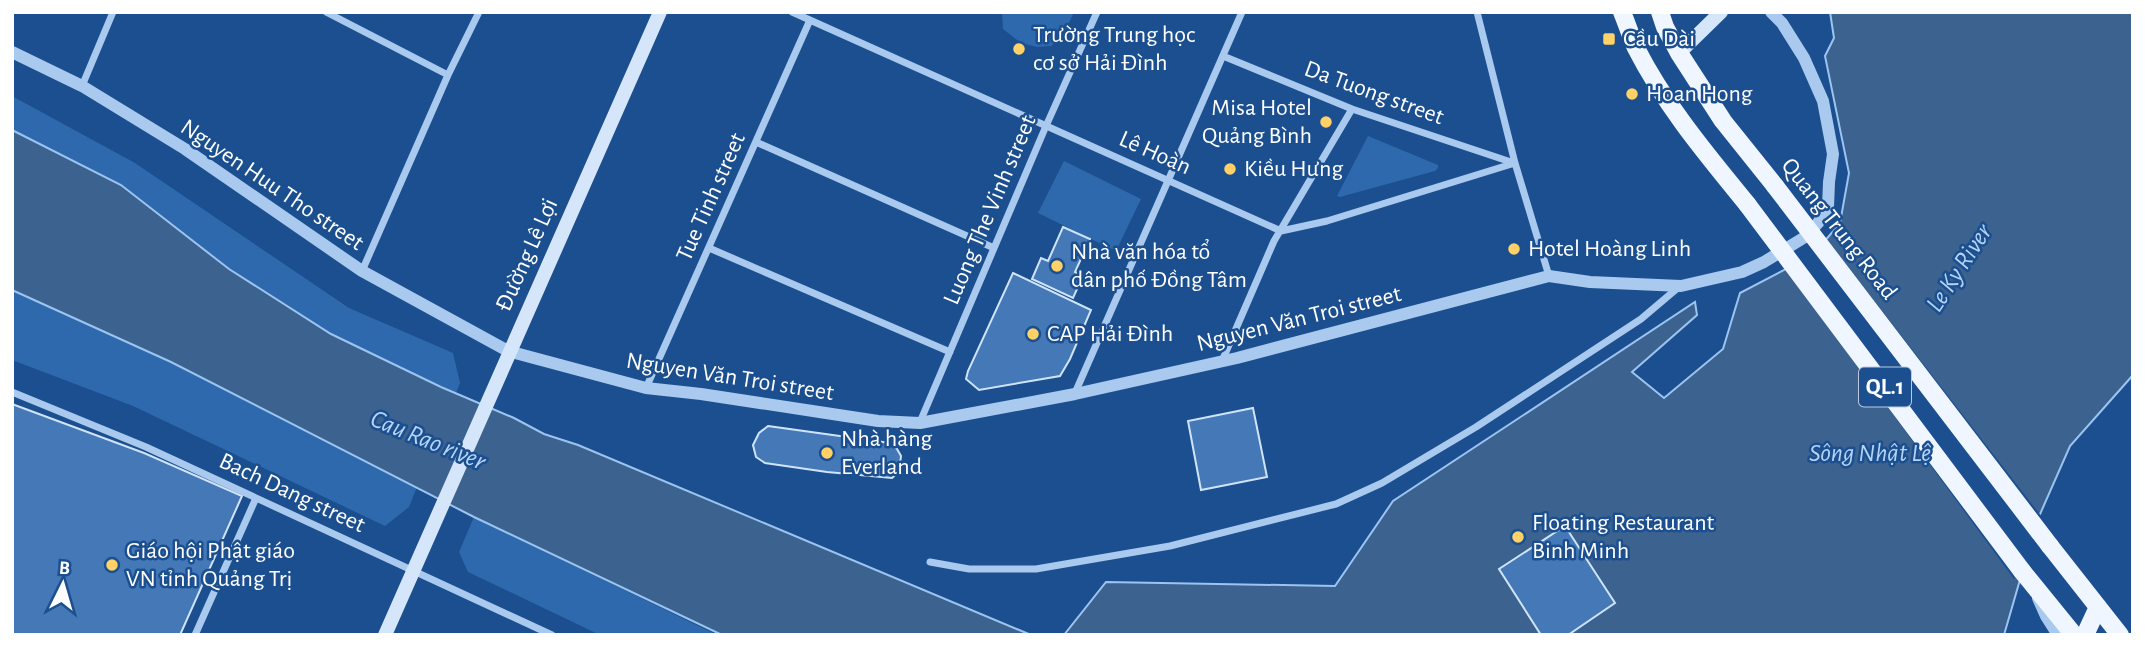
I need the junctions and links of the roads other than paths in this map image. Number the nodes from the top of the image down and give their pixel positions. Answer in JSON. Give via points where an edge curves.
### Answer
{"nodes":[{"id":1,"x":113,"y":12,"type":"edge"},
{"id":2,"x":326,"y":12,"type":"edge"},
{"id":3,"x":479,"y":12,"type":"edge"},
{"id":4,"x":660,"y":12,"type":"edge"},
{"id":5,"x":792,"y":12,"type":"edge"},
{"id":6,"x":1097,"y":12,"type":"edge"},
{"id":7,"x":1242,"y":12,"type":"edge"},
{"id":8,"x":1477,"y":12,"type":"edge"},
{"id":9,"x":1622,"y":12,"type":"edge"},
{"id":10,"x":1660,"y":12,"type":"edge"},
{"id":11,"x":1721,"y":12,"type":"edge"},
{"id":12,"x":1771,"y":12,"type":"edge"},
{"id":13,"x":810,"y":20,"type":"junction"},
{"id":14,"x":12,"y":52,"type":"edge"},
{"id":15,"x":1679,"y":53,"type":"junction"},
{"id":16,"x":1223,"y":56,"type":"junction"},
{"id":17,"x":448,"y":75,"type":"junction"},
{"id":18,"x":82,"y":86,"type":"junction"},
{"id":19,"x":1352,"y":109,"type":"junction"},
{"id":20,"x":1046,"y":126,"type":"junction"},
{"id":21,"x":756,"y":142,"type":"junction"},
{"id":22,"x":1515,"y":163,"type":"junction"},
{"id":23,"x":1168,"y":180,"type":"junction"},
{"id":24,"x":1280,"y":230,"type":"junction"},
{"id":25,"x":709,"y":248,"type":"junction"},
{"id":26,"x":994,"y":248,"type":"junction"},
{"id":27,"x":362,"y":271,"type":"junction"},
{"id":28,"x":1549,"y":276,"type":"junction"},
{"id":29,"x":1681,"y":286,"type":"junction"},
{"id":30,"x":508,"y":351,"type":"junction"},
{"id":31,"x":950,"y":352,"type":"junction"},
{"id":32,"x":1222,"y":361,"type":"junction"},
{"id":33,"x":646,"y":388,"type":"junction"},
{"id":34,"x":12,"y":392,"type":"edge"},
{"id":35,"x":1075,"y":394,"type":"junction"},
{"id":36,"x":920,"y":423,"type":"junction"},
{"id":37,"x":256,"y":498,"type":"junction"},
{"id":38,"x":930,"y":562,"type":"dead end"},
{"id":39,"x":413,"y":570,"type":"junction"},
{"id":40,"x":2027,"y":576,"type":"junction"},
{"id":41,"x":2098,"y":607,"type":"junction"},
{"id":42,"x":2112,"y":631,"type":"edge"},
{"id":43,"x":195,"y":635,"type":"edge"},
{"id":44,"x":385,"y":635,"type":"edge"},
{"id":45,"x":552,"y":635,"type":"edge"},
{"id":46,"x":2058,"y":635,"type":"edge"},
{"id":47,"x":2074,"y":635,"type":"edge"},
{"id":48,"x":2085,"y":635,"type":"edge"}],
"edges":[{"from":1,"to":18,"type":"street"},
{"from":2,"to":17,"type":"street"},
{"from":3,"to":17,"type":"street"},
{"from":4,"to":30,"type":"main road","name":"Đường Lê Lợi"},
{"from":5,"to":13,"type":"street","name":"Lê Hoàn"},
{"from":6,"to":20,"type":"street","name":"Luong The Vinh street"},
{"from":7,"to":16,"type":"street"},
{"from":8,"to":22,"type":"street"},
{"from":9,"to":40,"type":"main road","number":"QL.1","bridge":true,"via":[[1664,96],[1696,141]]},
{"from":10,"to":15,"type":"main road","name":"Quang Trung Road","number":"QL.1"},
{"from":11,"to":15,"type":"main road"},
{"from":12,"to":29,"type":"street","name":"Nguyen Văn Troi street","via":[[1804,58],[1823,101],[1833,154],[1828,207],[1805,237],[1764,262]]},
{"from":13,"to":20,"type":"street","name":"Lê Hoàn"},
{"from":13,"to":21,"type":"street","name":"Tue Tinh street"},
{"from":14,"to":18,"type":"street","name":"Nguyen Huu Tho street"},
{"from":15,"to":41,"type":"main road","name":"Quang Trung Road","number":"QL.1","bridge":true,"via":[[1723,121]]},
{"from":16,"to":19,"type":"street","name":"Da Tuong street"},
{"from":16,"to":23,"type":"street"},
{"from":17,"to":27,"type":"street"},
{"from":18,"to":27,"type":"street","name":"Nguyen Huu Tho street","via":[[185,149]]},
{"from":19,"to":22,"type":"street","name":"Da Tuong street"},
{"from":19,"to":24,"type":"street"},
{"from":20,"to":23,"type":"street","name":"Lê Hoàn"},
{"from":20,"to":26,"type":"street","name":"Luong The Vinh street"},
{"from":21,"to":25,"type":"street","name":"Tue Tinh street"},
{"from":21,"to":26,"type":"street"},
{"from":22,"to":24,"type":"street","via":[[1327,221]]},
{"from":22,"to":28,"type":"street"},
{"from":23,"to":24,"type":"street","name":"Lê Hoàn"},
{"from":23,"to":35,"type":"street"},
{"from":24,"to":32,"type":"street"},
{"from":25,"to":31,"type":"street"},
{"from":25,"to":33,"type":"street","name":"Tue Tinh street"},
{"from":26,"to":31,"type":"street","name":"Luong The Vinh street"},
{"from":27,"to":30,"type":"street","name":"Nguyen Huu Tho street"},
{"from":28,"to":29,"type":"street","name":"Nguyen Văn Troi street"},
{"from":28,"to":32,"type":"street","name":"Nguyen Văn Troi street"},
{"from":29,"to":38,"type":"street","via":[[1641,319],[1476,427],[1382,483],[1336,504],[1170,546],[1036,569],[969,569]]},
{"from":30,"to":33,"type":"street","name":"Nguyen Văn Troi street"},
{"from":30,"to":39,"type":"main road","name":"Đường Lê Lợi"},
{"from":31,"to":36,"type":"street","name":"Luong The Vinh street"},
{"from":32,"to":35,"type":"street","name":"Nguyen Văn Troi street"},
{"from":33,"to":36,"type":"street","name":"Nguyen Văn Troi street"},
{"from":34,"to":37,"type":"street","name":"Bach Dang street"},
{"from":35,"to":36,"type":"street","name":"Nguyen Văn Troi street"},
{"from":37,"to":39,"type":"street","name":"Bach Dang street"},
{"from":37,"to":43,"type":"street"},
{"from":39,"to":44,"type":"main road","name":"Đường Lê Lợi"},
{"from":39,"to":45,"type":"street","name":"Bach Dang street"},
{"from":40,"to":46,"type":"street"},
{"from":40,"to":47,"type":"main road","number":"QL.1"},
{"from":41,"to":42,"type":"main road","name":"Quang Trung Road","number":"QL.1"},
{"from":41,"to":48,"type":"main road"}]}
